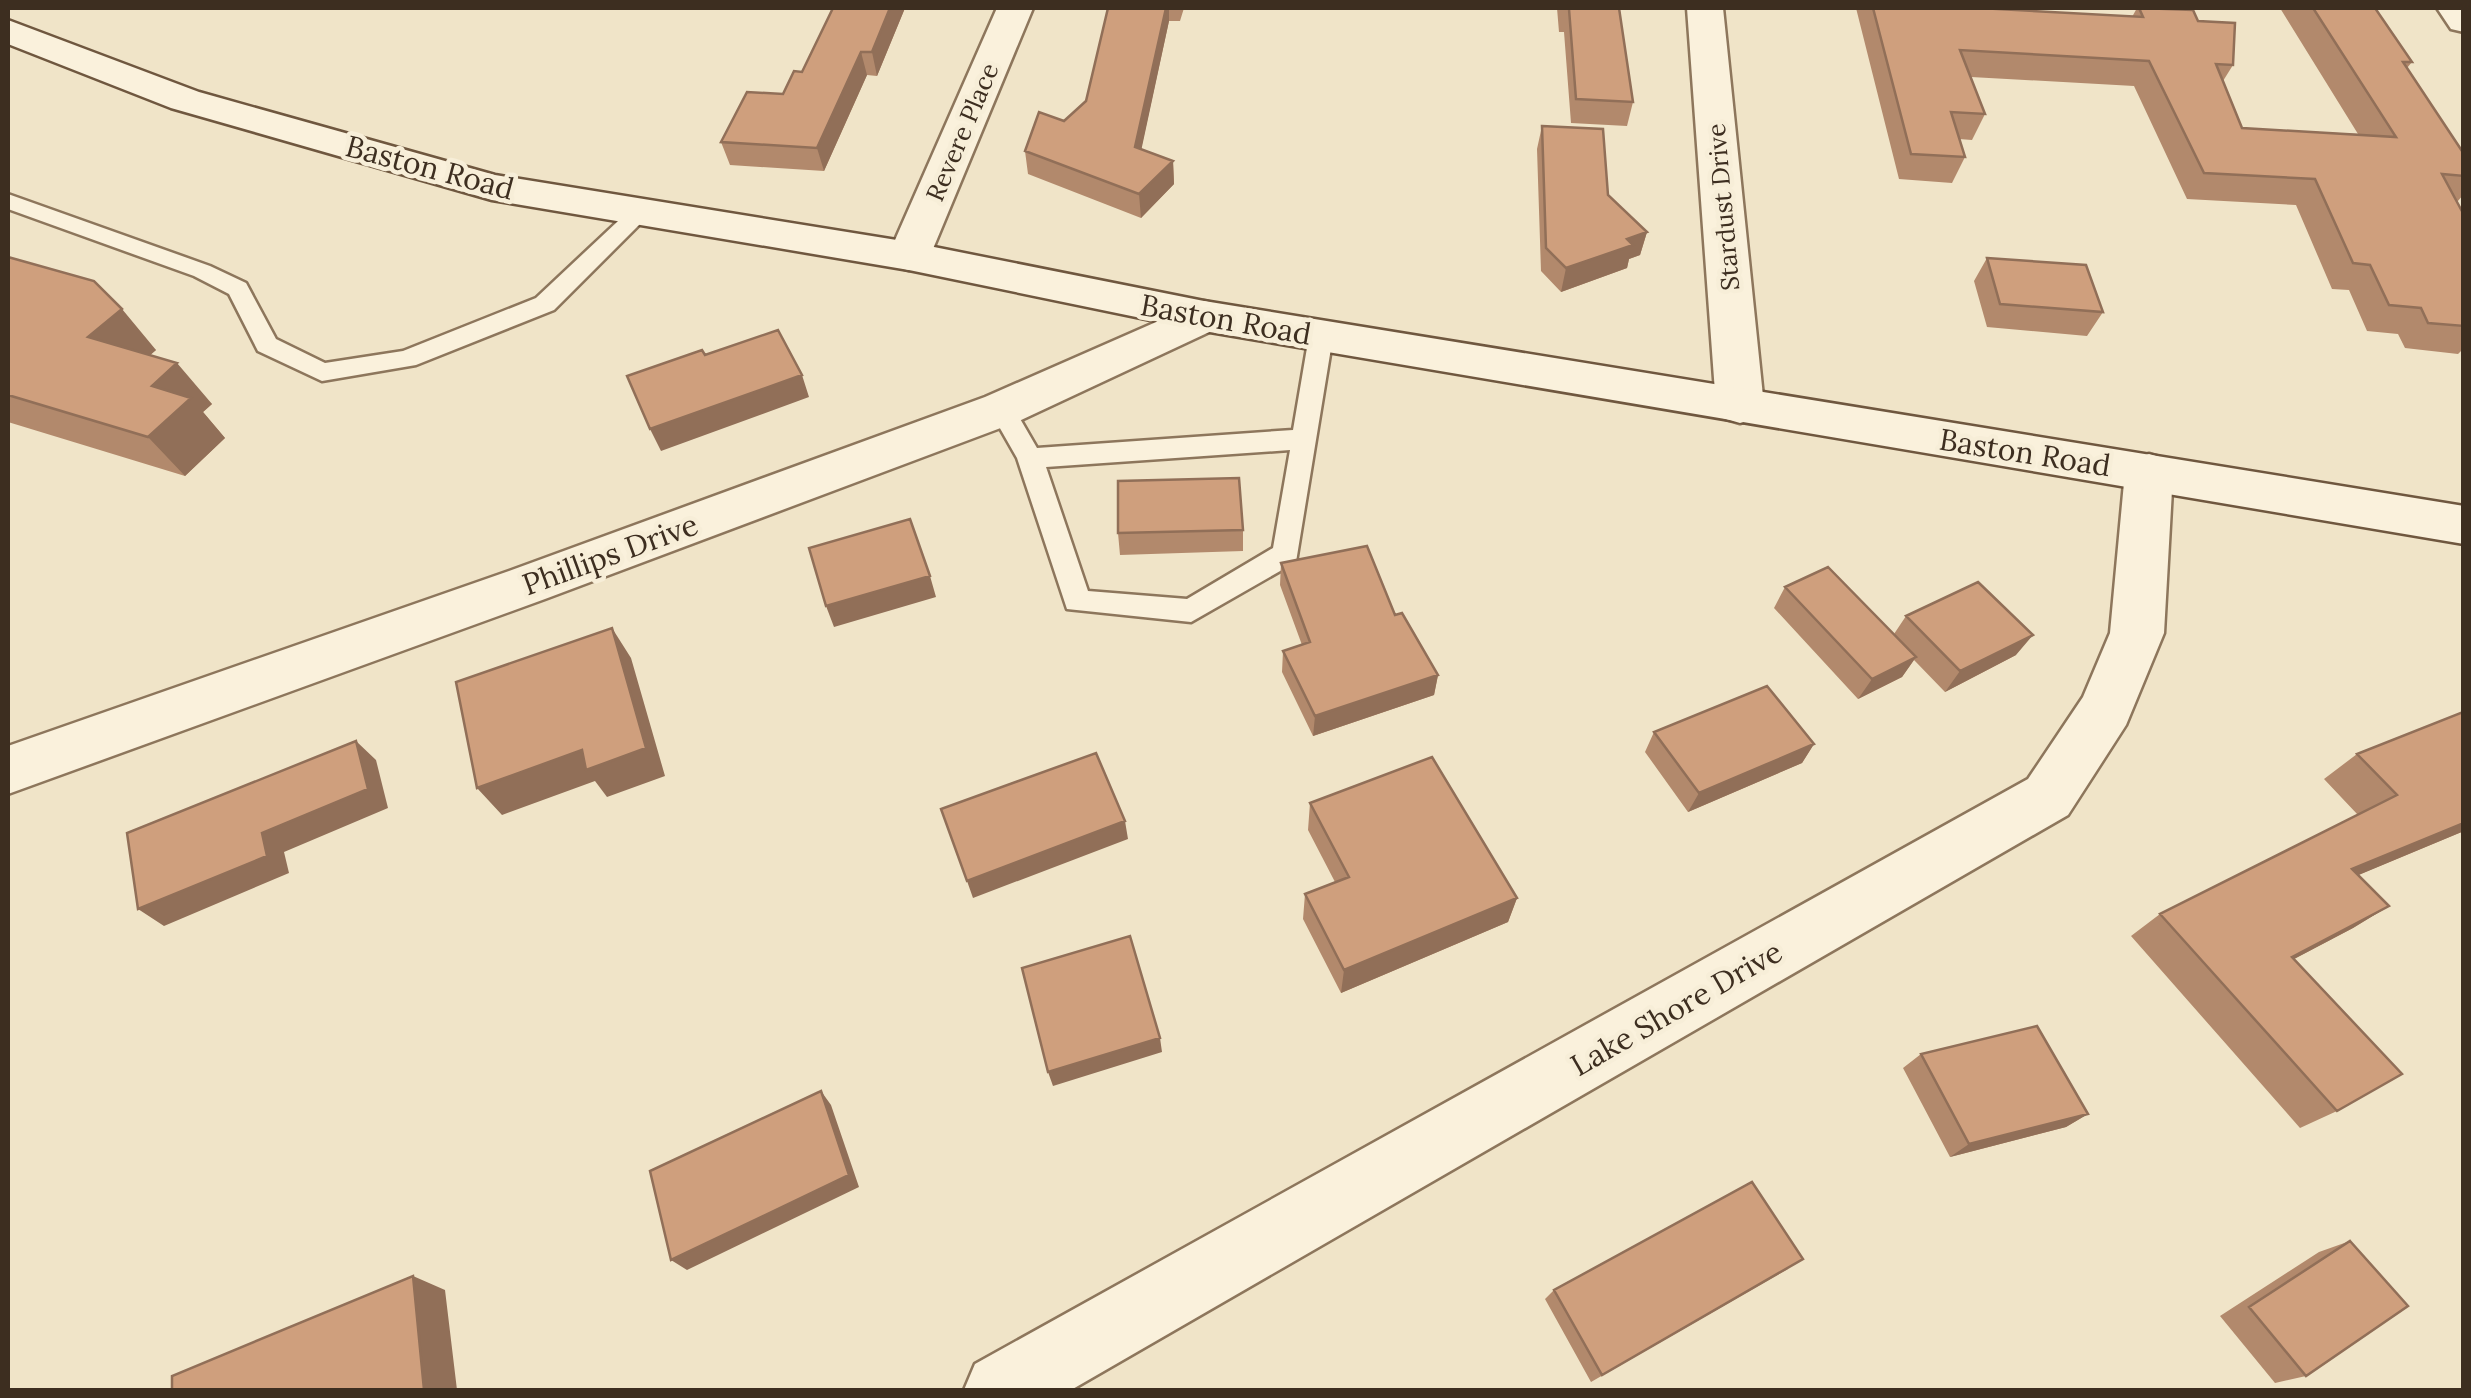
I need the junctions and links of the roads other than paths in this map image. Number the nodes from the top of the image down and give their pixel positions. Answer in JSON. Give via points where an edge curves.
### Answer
{"nodes":[{"id":1,"x":1014,"y":8,"type":"edge"},
{"id":2,"x":1706,"y":8,"type":"edge"},
{"id":3,"x":2455,"y":8,"type":"edge"},
{"id":4,"x":2464,"y":21,"type":"edge"},
{"id":5,"x":8,"y":32,"type":"edge"},
{"id":6,"x":8,"y":201,"type":"edge"},
{"id":7,"x":641,"y":212,"type":"junction"},
{"id":8,"x":909,"y":256,"type":"junction"},
{"id":9,"x":1204,"y":316,"type":"junction"},
{"id":10,"x":1321,"y":336,"type":"junction"},
{"id":11,"x":1740,"y":406,"type":"junction"},
{"id":12,"x":1002,"y":408,"type":"junction"},
{"id":13,"x":1305,"y":439,"type":"junction"},
{"id":14,"x":1030,"y":458,"type":"junction"},
{"id":15,"x":2149,"y":472,"type":"junction"},
{"id":16,"x":2464,"y":524,"type":"edge"},
{"id":17,"x":8,"y":770,"type":"edge"},
{"id":18,"x":1001,"y":1390,"type":"edge"}],
"edges":[{"from":1,"to":8,"type":"street","name":"Revere Place"},
{"from":2,"to":11,"type":"street","name":"Stardust Drive"},
{"from":3,"to":4,"type":"street"},
{"from":5,"to":7,"type":"street","name":"Baston Road","via":[[204,106],[492,187]]},
{"from":6,"to":7,"type":"lane","via":[[238,289],[267,344],[322,372],[407,359],[545,304]]},
{"from":7,"to":8,"type":"street","name":"Baston Road"},
{"from":8,"to":9,"type":"street","name":"Baston Road"},
{"from":9,"to":10,"type":"street","name":"Baston Road"},
{"from":9,"to":12,"type":"street","name":"Phillips Drive"},
{"from":10,"to":11,"type":"street","name":"Baston Road"},
{"from":10,"to":13,"type":"lane"},
{"from":11,"to":15,"type":"street","name":"Baston Road"},
{"from":12,"to":14,"type":"lane"},
{"from":12,"to":17,"type":"street","name":"Phillips Drive"},
{"from":13,"to":14,"type":"lane"},
{"from":13,"to":14,"type":"lane","via":[[1286,554],[1191,612],[1077,601]]},
{"from":15,"to":16,"type":"street","name":"Baston Road"},
{"from":15,"to":18,"type":"street","name":"Lake Shore Drive","via":[[2137,633],[2106,710],[2048,796]]}]}
